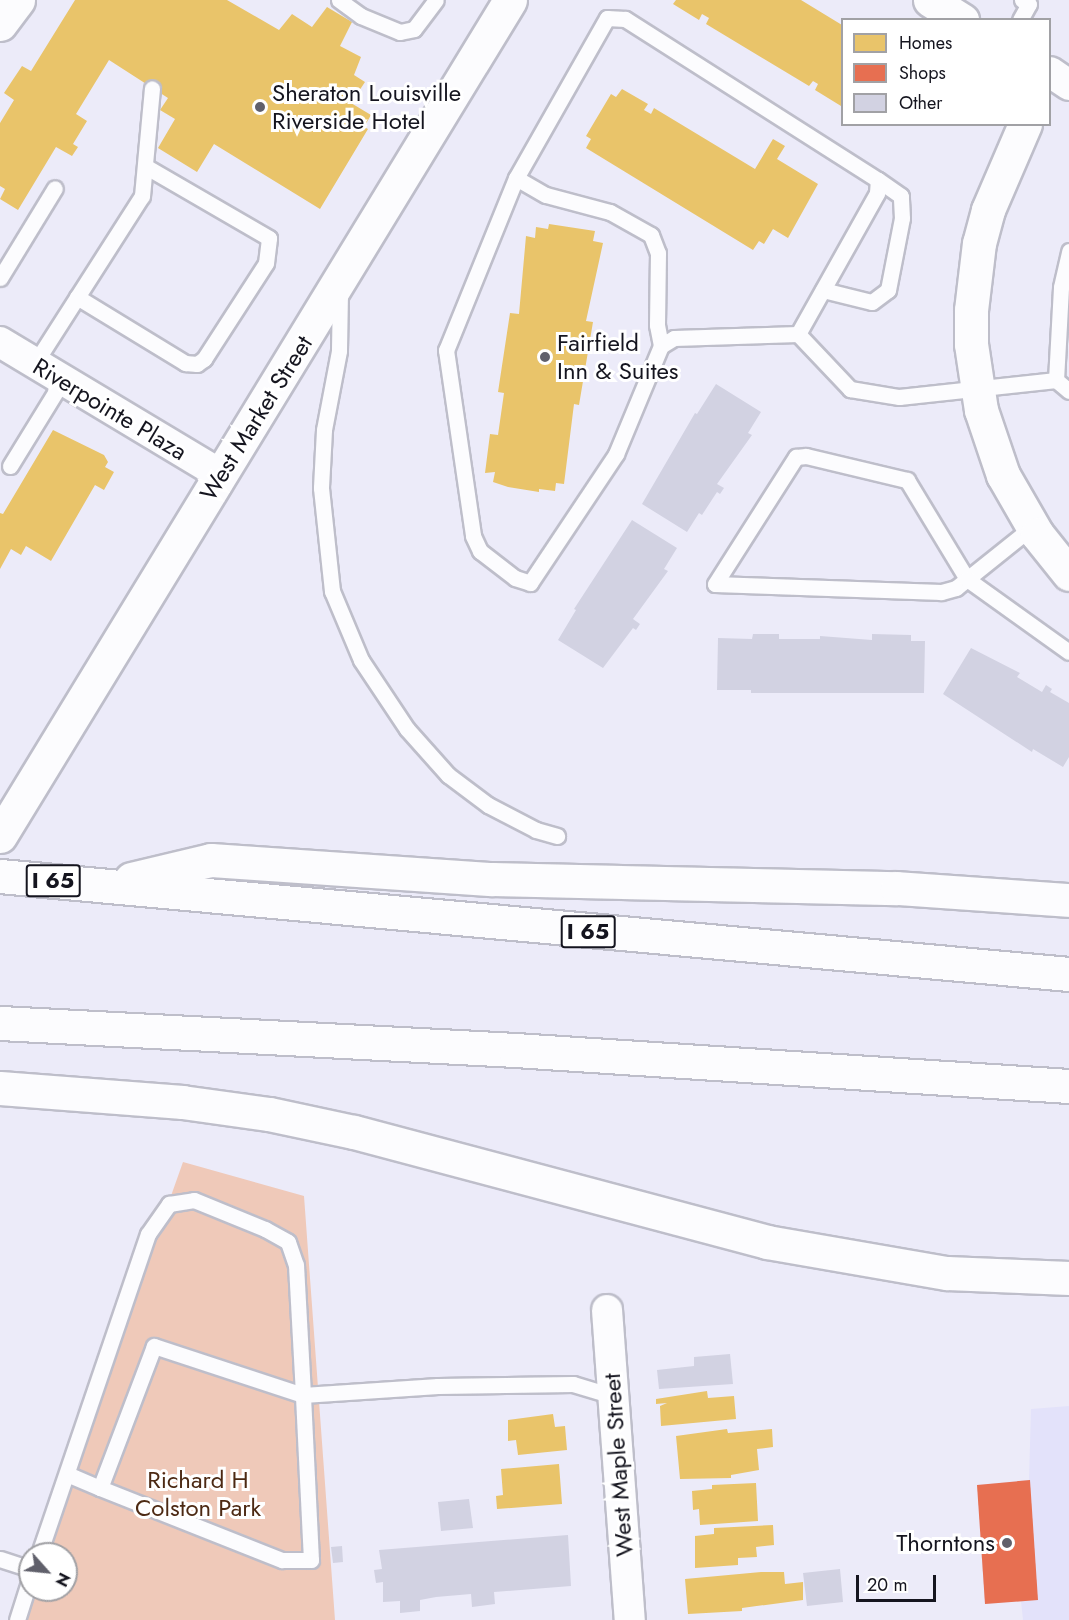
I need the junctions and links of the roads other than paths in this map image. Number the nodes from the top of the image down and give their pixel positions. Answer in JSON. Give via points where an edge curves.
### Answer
{"nodes":[{"id":1,"x":339,"y":0,"type":"edge"},
{"id":2,"x":436,"y":0,"type":"edge"},
{"id":3,"x":510,"y":0,"type":"edge"},
{"id":4,"x":930,"y":0,"type":"edge"},
{"id":5,"x":1028,"y":1,"type":"edge"},
{"id":6,"x":959,"y":18,"type":"edge"},
{"id":7,"x":1021,"y":18,"type":"edge"},
{"id":8,"x":1051,"y":73,"type":"edge"},
{"id":9,"x":1069,"y":85,"type":"edge"},
{"id":10,"x":152,"y":88,"type":"dead end"},
{"id":11,"x":1024,"y":126,"type":"edge"},
{"id":12,"x":145,"y":166,"type":"junction"},
{"id":13,"x":516,"y":178,"type":"junction"},
{"id":14,"x":879,"y":180,"type":"junction"},
{"id":15,"x":55,"y":188,"type":"dead end"},
{"id":16,"x":1069,"y":251,"type":"edge"},
{"id":17,"x":0,"y":278,"type":"edge"},
{"id":18,"x":341,"y":280,"type":"junction"},
{"id":19,"x":1065,"y":289,"type":"edge"},
{"id":20,"x":823,"y":290,"type":"junction"},
{"id":21,"x":77,"y":297,"type":"junction"},
{"id":22,"x":798,"y":334,"type":"junction"},
{"id":23,"x":0,"y":342,"type":"edge"},
{"id":24,"x":660,"y":346,"type":"junction"},
{"id":25,"x":35,"y":363,"type":"junction"},
{"id":26,"x":63,"y":380,"type":"junction"},
{"id":27,"x":1056,"y":380,"type":"junction"},
{"id":28,"x":977,"y":388,"type":"junction"},
{"id":29,"x":1069,"y":391,"type":"edge"},
{"id":30,"x":10,"y":466,"type":"dead end"},
{"id":31,"x":221,"y":475,"type":"junction"},
{"id":32,"x":1032,"y":526,"type":"junction"},
{"id":33,"x":1069,"y":574,"type":"edge"},
{"id":34,"x":967,"y":579,"type":"junction"},
{"id":35,"x":1069,"y":652,"type":"edge"},
{"id":36,"x":0,"y":836,"type":"edge"},
{"id":37,"x":557,"y":836,"type":"dead end"},
{"id":38,"x":0,"y":876,"type":"edge"},
{"id":39,"x":106,"y":885,"type":"junction"},
{"id":40,"x":1069,"y":900,"type":"edge"},
{"id":41,"x":1069,"y":974,"type":"edge"},
{"id":42,"x":0,"y":1023,"type":"edge"},
{"id":43,"x":1069,"y":1086,"type":"edge"},
{"id":44,"x":13,"y":1089,"type":"edge"},
{"id":45,"x":1069,"y":1278,"type":"edge"},
{"id":46,"x":607,"y":1310,"type":"dead end"},
{"id":47,"x":303,"y":1395,"type":"junction"},
{"id":48,"x":613,"y":1396,"type":"junction"},
{"id":49,"x":67,"y":1474,"type":"junction"},
{"id":50,"x":100,"y":1488,"type":"junction"},
{"id":51,"x":43,"y":1542,"type":"edge"},
{"id":52,"x":0,"y":1559,"type":"edge"},
{"id":53,"x":18,"y":1565,"type":"edge"},
{"id":54,"x":23,"y":1602,"type":"edge"},
{"id":55,"x":17,"y":1620,"type":"edge"},
{"id":56,"x":630,"y":1620,"type":"edge"}],
"edges":[{"from":1,"to":2,"type":"lane","via":[[361,16],[400,32],[414,28]]},
{"from":3,"to":18,"type":"main road","name":"West Market Street"},
{"from":4,"to":6,"type":"main road"},
{"from":5,"to":7,"type":"lane"},
{"from":8,"to":9,"type":"street"},
{"from":10,"to":12,"type":"lane"},
{"from":11,"to":28,"type":"main road","via":[[988,210],[979,243],[970,310]]},
{"from":12,"to":21,"type":"lane","via":[[142,196]]},
{"from":12,"to":21,"type":"lane","via":[[269,238],[266,263],[197,364],[185,363]]},
{"from":13,"to":14,"type":"lane","via":[[608,18],[624,20]]},
{"from":13,"to":24,"type":"lane","via":[[546,195],[610,212],[651,236],[658,253]]},
{"from":13,"to":24,"type":"lane","via":[[446,350],[473,536],[480,550],[515,578],[531,583],[616,454]]},
{"from":14,"to":20,"type":"lane","via":[[877,193]]},
{"from":14,"to":20,"type":"lane","via":[[901,196],[902,218],[888,290],[872,302]]},
{"from":15,"to":17,"type":"lane"},
{"from":16,"to":19,"type":"lane"},
{"from":18,"to":31,"type":"main road","name":"West Market Street"},
{"from":18,"to":37,"type":"lane","via":[[339,351],[324,430],[321,488],[332,591],[361,660],[407,729],[448,775],[488,805],[536,830]]},
{"from":19,"to":27,"type":"lane"},
{"from":20,"to":22,"type":"lane"},
{"from":21,"to":25,"type":"lane"},
{"from":22,"to":24,"type":"lane","via":[[674,338]]},
{"from":22,"to":28,"type":"lane","via":[[850,389],[899,397]]},
{"from":23,"to":25,"type":"street","name":"Riverpointe Plaza"},
{"from":25,"to":26,"type":"street","name":"Riverpointe Plaza"},
{"from":26,"to":30,"type":"lane"},
{"from":26,"to":31,"type":"street","name":"Riverpointe Plaza"},
{"from":27,"to":28,"type":"lane"},
{"from":27,"to":29,"type":"lane"},
{"from":28,"to":32,"type":"main road","via":[[991,443]]},
{"from":31,"to":36,"type":"main road","name":"West Market Street"},
{"from":32,"to":33,"type":"main road"},
{"from":32,"to":34,"type":"lane"},
{"from":34,"to":34,"type":"lane","via":[[956,588],[941,592],[715,584],[796,458],[807,456],[907,480]]},
{"from":34,"to":35,"type":"lane"},
{"from":38,"to":39,"type":"main road","number":"I 65"},
{"from":39,"to":40,"type":"main road","via":[[210,860],[492,879],[897,888]]},
{"from":39,"to":41,"type":"main road","number":"I 65"},
{"from":42,"to":43,"type":"main road"},
{"from":44,"to":45,"type":"main road","via":[[182,1102],[269,1114],[354,1132],[767,1242],[947,1273]]},
{"from":46,"to":48,"type":"street","name":"West Maple Street"},
{"from":47,"to":48,"type":"lane","via":[[438,1386],[573,1384]]},
{"from":47,"to":49,"type":"lane","via":[[296,1265],[288,1242],[194,1200],[169,1204],[148,1234]]},
{"from":47,"to":50,"type":"lane","via":[[154,1346]]},
{"from":47,"to":50,"type":"lane","via":[[311,1560],[282,1560]]},
{"from":48,"to":56,"type":"street","name":"West Maple Street"},
{"from":49,"to":50,"type":"lane"},
{"from":49,"to":51,"type":"lane"},
{"from":52,"to":53,"type":"lane"},
{"from":54,"to":55,"type":"lane"}]}
